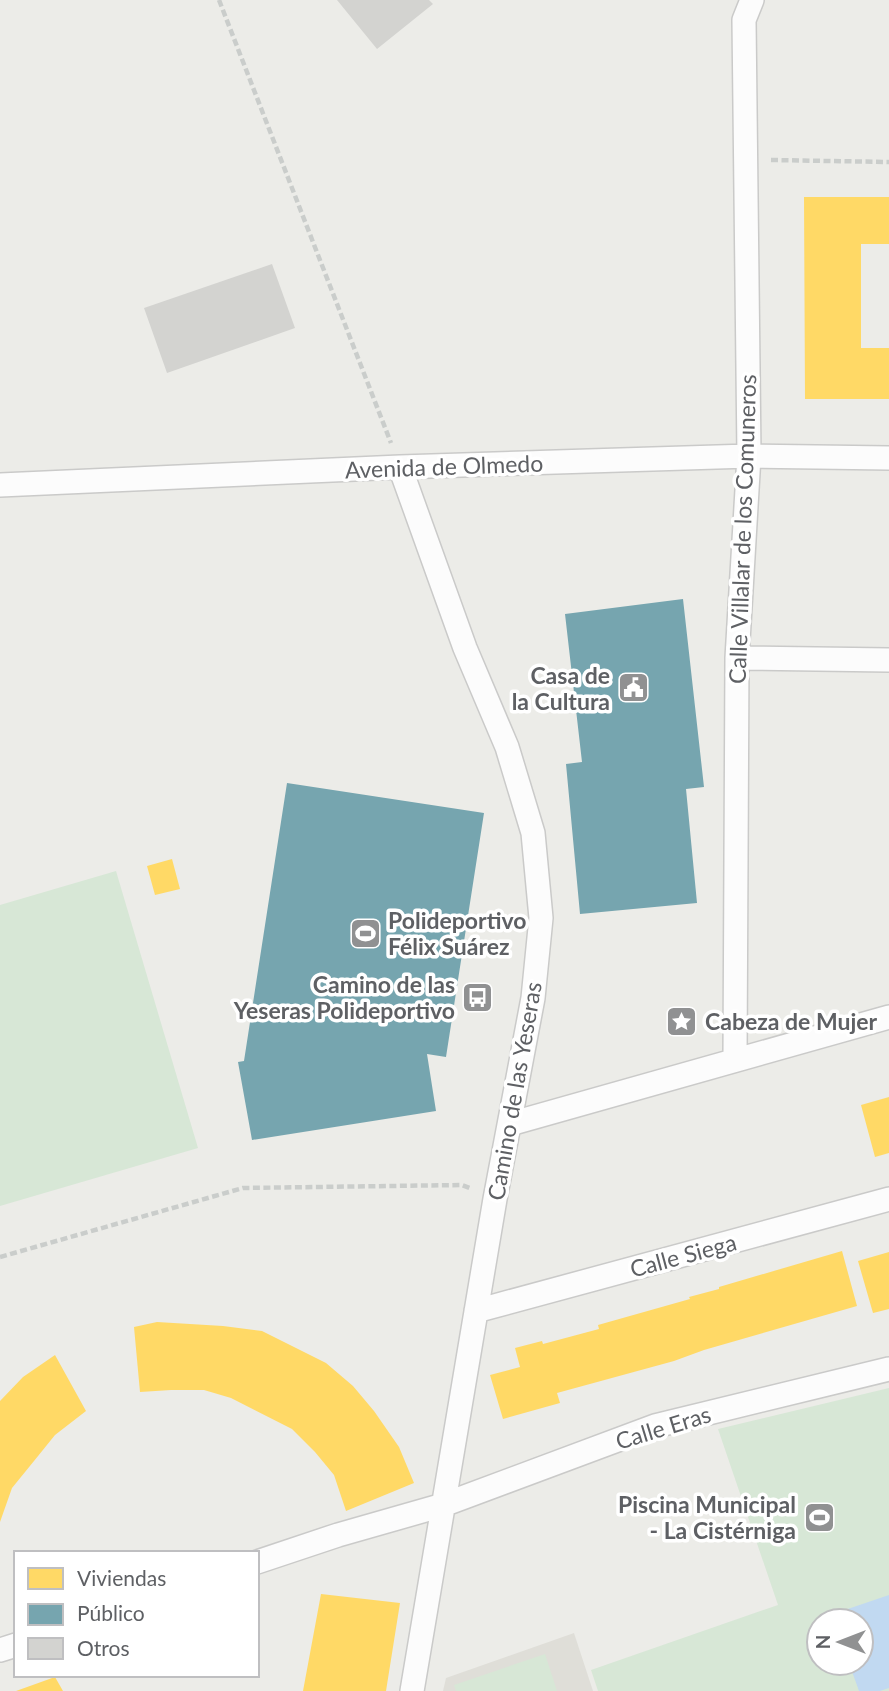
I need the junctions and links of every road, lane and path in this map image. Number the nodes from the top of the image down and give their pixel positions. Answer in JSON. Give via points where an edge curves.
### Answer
{"nodes":[{"id":1,"x":219,"y":0,"type":"edge"},
{"id":2,"x":752,"y":0,"type":"edge"},
{"id":3,"x":746,"y":160,"type":"junction"},
{"id":4,"x":889,"y":162,"type":"edge"},
{"id":5,"x":749,"y":456,"type":"junction"},
{"id":6,"x":889,"y":458,"type":"edge"},
{"id":7,"x":400,"y":467,"type":"junction"},
{"id":8,"x":0,"y":485,"type":"edge"},
{"id":9,"x":737,"y":658,"type":"junction"},
{"id":10,"x":889,"y":660,"type":"edge"},
{"id":11,"x":889,"y":1017,"type":"edge"},
{"id":12,"x":734,"y":1060,"type":"junction"},
{"id":13,"x":510,"y":1124,"type":"junction"},
{"id":14,"x":495,"y":1199,"type":"junction"},
{"id":15,"x":889,"y":1199,"type":"edge"},
{"id":16,"x":0,"y":1257,"type":"edge"},
{"id":17,"x":476,"y":1311,"type":"junction"},
{"id":18,"x":889,"y":1369,"type":"edge"},
{"id":19,"x":443,"y":1504,"type":"junction"},
{"id":20,"x":259,"y":1561,"type":"edge"},
{"id":21,"x":412,"y":1691,"type":"edge"}],
"edges":[{"from":1,"to":7,"type":"path"},
{"from":2,"to":3,"type":"street","name":"Calle Villalar de los Comuneros","via":[[744,20]]},
{"from":3,"to":4,"type":"path"},
{"from":3,"to":5,"type":"street","name":"Calle Villalar de los Comuneros"},
{"from":5,"to":6,"type":"street","name":"Avenida de Olmedo"},
{"from":5,"to":7,"type":"street","name":"Avenida de Olmedo"},
{"from":5,"to":9,"type":"street","name":"Calle Villalar de los Comuneros"},
{"from":7,"to":8,"type":"street","name":"Avenida de Olmedo"},
{"from":7,"to":13,"type":"street","name":"Camino de las Yeseras","via":[[465,648],[507,747],[533,833],[541,918],[533,999]]},
{"from":9,"to":10,"type":"street"},
{"from":9,"to":12,"type":"street","name":"Calle Villalar de los Comuneros"},
{"from":11,"to":12,"type":"street"},
{"from":12,"to":13,"type":"street"},
{"from":13,"to":14,"type":"street","name":"Camino de las Yeseras"},
{"from":14,"to":16,"type":"path","via":[[462,1185],[243,1188]]},
{"from":14,"to":17,"type":"street","name":"Camino de las Yeseras"},
{"from":15,"to":17,"type":"street","name":"Calle Siega"},
{"from":17,"to":19,"type":"street","name":"Camino de las Yeseras"},
{"from":18,"to":19,"type":"street","name":"Calle Eras","via":[[655,1426]]},
{"from":19,"to":20,"type":"street","name":"Calle Eras"},
{"from":19,"to":21,"type":"street","name":"Camino de las Yeseras"}]}
